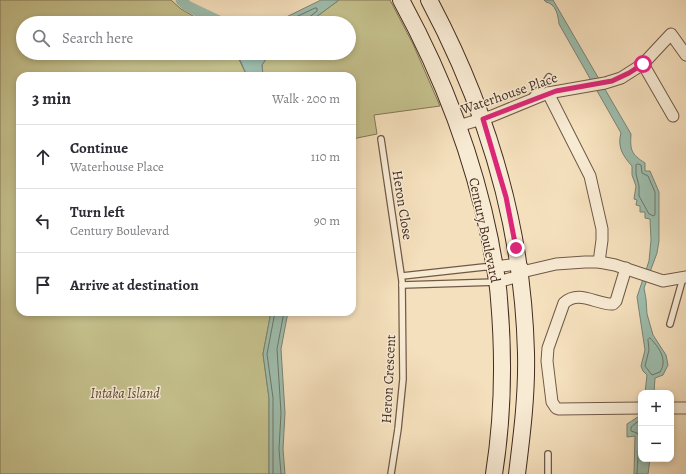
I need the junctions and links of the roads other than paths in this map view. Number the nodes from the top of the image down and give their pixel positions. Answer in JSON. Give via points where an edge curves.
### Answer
{"nodes":[{"id":1,"x":401,"y":0,"type":"edge"},
{"id":2,"x":429,"y":0,"type":"edge"},
{"id":3,"x":686,"y":55,"type":"edge"},
{"id":4,"x":643,"y":64,"type":"junction"},
{"id":5,"x":548,"y":77,"type":"dead end"},
{"id":6,"x":548,"y":93,"type":"junction"},
{"id":7,"x":522,"y":104,"type":"junction"},
{"id":8,"x":673,"y":116,"type":"dead end"},
{"id":9,"x":483,"y":119,"type":"junction"},
{"id":10,"x":458,"y":126,"type":"junction"},
{"id":11,"x":381,"y":139,"type":"dead end"},
{"id":12,"x":599,"y":262,"type":"junction"},
{"id":13,"x":626,"y":268,"type":"junction"},
{"id":14,"x":521,"y":270,"type":"junction"},
{"id":15,"x":496,"y":275,"type":"junction"},
{"id":16,"x":402,"y":276,"type":"junction"},
{"id":17,"x":684,"y":277,"type":"edge"},
{"id":18,"x":402,"y":285,"type":"junction"},
{"id":19,"x":670,"y":324,"type":"dead end"},
{"id":20,"x":638,"y":408,"type":"edge"},
{"id":21,"x":674,"y":408,"type":"edge"},
{"id":22,"x":686,"y":408,"type":"edge"},
{"id":23,"x":548,"y":454,"type":"dead end"},
{"id":24,"x":391,"y":474,"type":"edge"},
{"id":25,"x":494,"y":474,"type":"edge"},
{"id":26,"x":517,"y":474,"type":"edge"},
{"id":27,"x":548,"y":474,"type":"edge"}],
"edges":[{"from":1,"to":10,"type":"main road","name":"Century Boulevard","via":[[422,39]]},
{"from":2,"to":9,"type":"main road","name":"Century Boulevard","via":[[463,69]]},
{"from":3,"to":4,"type":"street","name":"Waterhouse Place","via":[[671,34]]},
{"from":4,"to":6,"type":"street","name":"Waterhouse Place","via":[[620,78],[605,83]]},
{"from":4,"to":8,"type":"street"},
{"from":5,"to":7,"type":"lane","via":[[542,87]]},
{"from":6,"to":7,"type":"street","name":"Waterhouse Place"},
{"from":6,"to":12,"type":"street","via":[[590,176],[602,229]]},
{"from":7,"to":9,"type":"street","name":"Waterhouse Place"},
{"from":9,"to":10,"type":"street","name":"Waterhouse Place"},
{"from":9,"to":14,"type":"main road","name":"Century Boulevard","via":[[506,197]]},
{"from":10,"to":15,"type":"main road","name":"Century Boulevard","via":[[482,203]]},
{"from":11,"to":16,"type":"lane","name":"Heron Close"},
{"from":12,"to":13,"type":"street"},
{"from":12,"to":14,"type":"street","via":[[556,264]]},
{"from":13,"to":17,"type":"street","via":[[663,281]]},
{"from":13,"to":20,"type":"street","via":[[616,302],[613,304],[578,296],[564,303],[548,348],[547,361],[552,402],[559,410]]},
{"from":14,"to":15,"type":"street"},
{"from":14,"to":26,"type":"main road","name":"Century Boulevard","via":[[526,354],[524,415]]},
{"from":15,"to":16,"type":"lane","via":[[484,267]]},
{"from":15,"to":18,"type":"lane"},
{"from":15,"to":25,"type":"main road","name":"Century Boulevard","via":[[502,379],[499,442]]},
{"from":16,"to":18,"type":"lane","name":"Heron Crescent"},
{"from":17,"to":19,"type":"lane"},
{"from":18,"to":24,"type":"lane","name":"Heron Crescent","via":[[402,379]]},
{"from":21,"to":22,"type":"street"},
{"from":23,"to":27,"type":"lane"}]}
